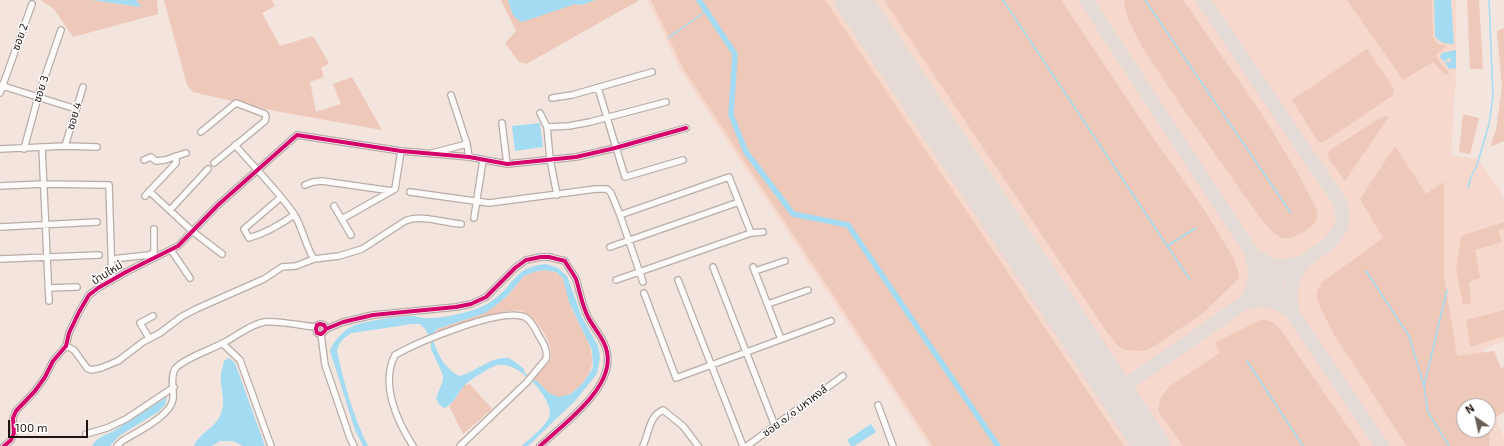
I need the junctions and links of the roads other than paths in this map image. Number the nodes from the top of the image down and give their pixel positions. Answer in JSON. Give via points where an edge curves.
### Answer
{"nodes":[{"id":1,"x":32,"y":4,"type":"dead end"},
{"id":2,"x":61,"y":30,"type":"dead end"},
{"id":3,"x":652,"y":72,"type":"dead end"},
{"id":4,"x":1,"y":86,"type":"edge"},
{"id":5,"x":83,"y":87,"type":"dead end"},
{"id":6,"x":598,"y":88,"type":"junction"},
{"id":7,"x":0,"y":93,"type":"edge"},
{"id":8,"x":451,"y":95,"type":"dead end"},
{"id":9,"x":38,"y":97,"type":"junction"},
{"id":10,"x":552,"y":98,"type":"dead end"},
{"id":11,"x":666,"y":102,"type":"dead end"},
{"id":12,"x":76,"y":108,"type":"junction"},
{"id":13,"x":540,"y":113,"type":"dead end"},
{"id":14,"x":606,"y":118,"type":"junction"},
{"id":15,"x":502,"y":123,"type":"dead end"},
{"id":16,"x":547,"y":127,"type":"junction"},
{"id":17,"x":686,"y":128,"type":"dead end"},
{"id":18,"x":201,"y":132,"type":"dead end"},
{"id":19,"x":467,"y":144,"type":"junction"},
{"id":20,"x":235,"y":145,"type":"junction"},
{"id":21,"x":65,"y":146,"type":"junction"},
{"id":22,"x":42,"y":147,"type":"junction"},
{"id":23,"x":97,"y":147,"type":"dead end"},
{"id":24,"x":24,"y":148,"type":"junction"},
{"id":25,"x":615,"y":148,"type":"junction"},
{"id":26,"x":0,"y":149,"type":"edge"},
{"id":27,"x":401,"y":151,"type":"junction"},
{"id":28,"x":186,"y":153,"type":"dead end"},
{"id":29,"x":428,"y":154,"type":"junction"},
{"id":30,"x":176,"y":156,"type":"junction"},
{"id":31,"x":469,"y":158,"type":"junction"},
{"id":32,"x":550,"y":159,"type":"junction"},
{"id":33,"x":144,"y":160,"type":"dead end"},
{"id":34,"x":483,"y":160,"type":"junction"},
{"id":35,"x":682,"y":160,"type":"dead end"},
{"id":36,"x":214,"y":163,"type":"dead end"},
{"id":37,"x":506,"y":164,"type":"junction"},
{"id":38,"x":208,"y":169,"type":"dead end"},
{"id":39,"x":257,"y":171,"type":"junction"},
{"id":40,"x":43,"y":184,"type":"junction"},
{"id":41,"x":305,"y":185,"type":"dead end"},
{"id":42,"x":0,"y":186,"type":"edge"},
{"id":43,"x":392,"y":191,"type":"junction"},
{"id":44,"x":410,"y":192,"type":"dead end"},
{"id":45,"x":557,"y":195,"type":"junction"},
{"id":46,"x":280,"y":198,"type":"junction"},
{"id":47,"x":476,"y":201,"type":"junction"},
{"id":48,"x":739,"y":202,"type":"junction"},
{"id":49,"x":334,"y":206,"type":"dead end"},
{"id":50,"x":170,"y":210,"type":"junction"},
{"id":51,"x":294,"y":215,"type":"junction"},
{"id":52,"x":620,"y":215,"type":"junction"},
{"id":53,"x":474,"y":218,"type":"dead end"},
{"id":54,"x":342,"y":219,"type":"junction"},
{"id":55,"x":97,"y":222,"type":"dead end"},
{"id":56,"x":45,"y":224,"type":"junction"},
{"id":57,"x":462,"y":224,"type":"dead end"},
{"id":58,"x":0,"y":227,"type":"edge"},
{"id":59,"x":154,"y":229,"type":"dead end"},
{"id":60,"x":192,"y":232,"type":"junction"},
{"id":61,"x":763,"y":232,"type":"dead end"},
{"id":62,"x":751,"y":233,"type":"junction"},
{"id":63,"x":351,"y":235,"type":"dead end"},
{"id":64,"x":628,"y":241,"type":"junction"},
{"id":65,"x":610,"y":248,"type":"dead end"},
{"id":66,"x":171,"y":250,"type":"junction"},
{"id":67,"x":222,"y":254,"type":"dead end"},
{"id":68,"x":99,"y":255,"type":"dead end"},
{"id":69,"x":47,"y":257,"type":"junction"},
{"id":70,"x":112,"y":258,"type":"junction"},
{"id":71,"x":0,"y":259,"type":"edge"},
{"id":72,"x":314,"y":259,"type":"junction"},
{"id":73,"x":785,"y":260,"type":"dead end"},
{"id":74,"x":713,"y":267,"type":"dead end"},
{"id":75,"x":640,"y":272,"type":"junction"},
{"id":76,"x":190,"y":278,"type":"dead end"},
{"id":77,"x":112,"y":280,"type":"junction"},
{"id":78,"x":616,"y":280,"type":"dead end"},
{"id":79,"x":678,"y":280,"type":"dead end"},
{"id":80,"x":643,"y":282,"type":"dead end"},
{"id":81,"x":77,"y":287,"type":"dead end"},
{"id":82,"x":49,"y":288,"type":"junction"},
{"id":83,"x":808,"y":290,"type":"dead end"},
{"id":84,"x":644,"y":293,"type":"dead end"},
{"id":85,"x":49,"y":301,"type":"dead end"},
{"id":86,"x":768,"y":304,"type":"junction"},
{"id":87,"x":153,"y":316,"type":"dead end"},
{"id":88,"x":831,"y":321,"type":"dead end"},
{"id":89,"x":316,"y":327,"type":"junction"},
{"id":90,"x":326,"y":329,"type":"junction"},
{"id":91,"x":321,"y":334,"type":"junction"},
{"id":92,"x":150,"y":338,"type":"junction"},
{"id":93,"x":781,"y":339,"type":"junction"},
{"id":94,"x":223,"y":344,"type":"junction"},
{"id":95,"x":66,"y":346,"type":"junction"},
{"id":96,"x":746,"y":352,"type":"junction"},
{"id":97,"x":711,"y":365,"type":"junction"},
{"id":98,"x":843,"y":376,"type":"dead end"},
{"id":99,"x":174,"y":387,"type":"junction"},
{"id":100,"x":878,"y":405,"type":"dead end"},
{"id":101,"x":775,"y":426,"type":"junction"},
{"id":102,"x":86,"y":434,"type":"dead end"},
{"id":103,"x":4,"y":446,"type":"edge"},
{"id":104,"x":117,"y":446,"type":"edge"},
{"id":105,"x":271,"y":446,"type":"edge"},
{"id":106,"x":354,"y":446,"type":"edge"},
{"id":107,"x":413,"y":446,"type":"edge"},
{"id":108,"x":460,"y":446,"type":"edge"},
{"id":109,"x":540,"y":446,"type":"edge"},
{"id":110,"x":643,"y":446,"type":"edge"},
{"id":111,"x":698,"y":446,"type":"edge"},
{"id":112,"x":743,"y":446,"type":"edge"},
{"id":113,"x":747,"y":446,"type":"edge"},
{"id":114,"x":893,"y":446,"type":"edge"}],
"edges":[{"from":1,"to":4,"type":"street","name":"ซอย 2"},
{"from":2,"to":9,"type":"street","name":"ซอย 3"},
{"from":3,"to":6,"type":"street"},
{"from":4,"to":7,"type":"street","name":"ซอย 2"},
{"from":4,"to":9,"type":"street"},
{"from":5,"to":12,"type":"street","name":"ซอย 4"},
{"from":6,"to":10,"type":"street"},
{"from":6,"to":14,"type":"street"},
{"from":8,"to":19,"type":"street"},
{"from":9,"to":12,"type":"street"},
{"from":9,"to":24,"type":"street","name":"ซอย 3"},
{"from":11,"to":14,"type":"street"},
{"from":12,"to":21,"type":"street","name":"ซอย 4"},
{"from":13,"to":16,"type":"street"},
{"from":14,"to":16,"type":"street","via":[[569,126]]},
{"from":14,"to":25,"type":"street"},
{"from":15,"to":37,"type":"street"},
{"from":16,"to":32,"type":"street"},
{"from":17,"to":25,"type":"street"},
{"from":18,"to":20,"type":"street","via":[[236,103],[265,114],[265,121]]},
{"from":19,"to":29,"type":"street"},
{"from":19,"to":31,"type":"street"},
{"from":20,"to":36,"type":"street"},
{"from":20,"to":39,"type":"street"},
{"from":21,"to":22,"type":"street"},
{"from":21,"to":23,"type":"street"},
{"from":22,"to":24,"type":"street"},
{"from":22,"to":40,"type":"street"},
{"from":24,"to":26,"type":"street"},
{"from":25,"to":32,"type":"street","via":[[576,157]]},
{"from":25,"to":35,"type":"street","via":[[625,177]]},
{"from":27,"to":29,"type":"street"},
{"from":27,"to":39,"type":"street","name":"บ้านใหม่","via":[[297,135]]},
{"from":27,"to":43,"type":"street","via":[[395,189]]},
{"from":28,"to":30,"type":"street"},
{"from":29,"to":31,"type":"street"},
{"from":30,"to":33,"type":"street","via":[[156,161],[151,157]]},
{"from":30,"to":50,"type":"street","via":[[176,163],[147,193]]},
{"from":31,"to":34,"type":"street"},
{"from":32,"to":37,"type":"street"},
{"from":32,"to":45,"type":"street"},
{"from":34,"to":37,"type":"street"},
{"from":34,"to":47,"type":"street"},
{"from":38,"to":50,"type":"street"},
{"from":39,"to":46,"type":"street"},
{"from":39,"to":60,"type":"street","name":"บ้านใหม่"},
{"from":40,"to":42,"type":"street"},
{"from":40,"to":56,"type":"street"},
{"from":40,"to":70,"type":"street","via":[[109,185]]},
{"from":41,"to":43,"type":"street","via":[[322,181]]},
{"from":43,"to":54,"type":"street"},
{"from":44,"to":47,"type":"street"},
{"from":45,"to":47,"type":"street","via":[[489,203]]},
{"from":45,"to":52,"type":"street","via":[[607,189]]},
{"from":46,"to":51,"type":"street"},
{"from":46,"to":51,"type":"street","via":[[244,230],[249,238],[280,226]]},
{"from":47,"to":53,"type":"street"},
{"from":48,"to":52,"type":"street","via":[[729,177]]},
{"from":48,"to":62,"type":"street"},
{"from":48,"to":64,"type":"street"},
{"from":49,"to":54,"type":"street"},
{"from":50,"to":60,"type":"street"},
{"from":51,"to":72,"type":"street"},
{"from":52,"to":64,"type":"street"},
{"from":54,"to":63,"type":"street"},
{"from":55,"to":56,"type":"street"},
{"from":56,"to":58,"type":"street"},
{"from":56,"to":69,"type":"street"},
{"from":57,"to":72,"type":"street","via":[[412,218],[362,249],[339,256]]},
{"from":59,"to":70,"type":"street","via":[[154,252],[149,255]]},
{"from":60,"to":66,"type":"street","name":"บ้านใหม่"},
{"from":60,"to":67,"type":"street"},
{"from":61,"to":62,"type":"street"},
{"from":62,"to":75,"type":"street"},
{"from":64,"to":65,"type":"street"},
{"from":64,"to":75,"type":"street"},
{"from":66,"to":76,"type":"street"},
{"from":66,"to":77,"type":"street","name":"บ้านใหม่"},
{"from":68,"to":69,"type":"street"},
{"from":69,"to":71,"type":"street"},
{"from":69,"to":82,"type":"street"},
{"from":70,"to":77,"type":"street"},
{"from":72,"to":92,"type":"street","via":[[296,266],[282,267],[264,279],[196,309]]},
{"from":73,"to":86,"type":"street","via":[[754,269]]},
{"from":74,"to":96,"type":"street"},
{"from":75,"to":78,"type":"street"},
{"from":75,"to":80,"type":"street"},
{"from":77,"to":95,"type":"street","name":"บ้านใหม่","via":[[89,295],[69,333]]},
{"from":79,"to":97,"type":"street"},
{"from":81,"to":82,"type":"street"},
{"from":82,"to":85,"type":"street"},
{"from":83,"to":86,"type":"street"},
{"from":84,"to":97,"type":"street","via":[[676,378]]},
{"from":86,"to":93,"type":"street"},
{"from":87,"to":92,"type":"street","via":[[140,323]]},
{"from":88,"to":93,"type":"street"},
{"from":89,"to":90,"type":"street","via":[[320,324]]},
{"from":89,"to":91,"type":"street","via":[[316,331]]},
{"from":89,"to":94,"type":"street","via":[[266,322],[255,324]]},
{"from":90,"to":91,"type":"street"},
{"from":90,"to":109,"type":"street","via":[[373,315],[471,304],[486,297],[526,260],[545,257],[565,261],[575,278],[588,318],[602,338],[608,362],[602,380],[591,397]]},
{"from":91,"to":106,"type":"street","via":[[325,365]]},
{"from":92,"to":95,"type":"street","via":[[118,361],[96,370],[87,368],[74,350]]},
{"from":93,"to":96,"type":"street"},
{"from":94,"to":99,"type":"street","via":[[179,365],[173,374]]},
{"from":94,"to":105,"type":"street","via":[[240,360]]},
{"from":95,"to":103,"type":"street","name":"บ้านใหม่","via":[[53,361],[35,391],[16,410],[13,418],[14,433]]},
{"from":96,"to":97,"type":"street"},
{"from":96,"to":101,"type":"street"},
{"from":97,"to":112,"type":"street"},
{"from":98,"to":101,"type":"street","name":"ซอย ๑/๑ มหาหงส์"},
{"from":99,"to":102,"type":"street","via":[[126,419]]},
{"from":99,"to":104,"type":"street","via":[[172,404],[165,413]]},
{"from":100,"to":114,"type":"street"},
{"from":101,"to":113,"type":"street","name":"ซอย ๑/๑ มหาหงส์"},
{"from":107,"to":108,"type":"street","via":[[393,405],[390,364],[395,355],[477,322],[509,314],[525,317],[535,327],[546,349],[546,358],[526,383]]},
{"from":110,"to":111,"type":"street","via":[[650,424],[657,413],[663,410],[683,426]]}]}
